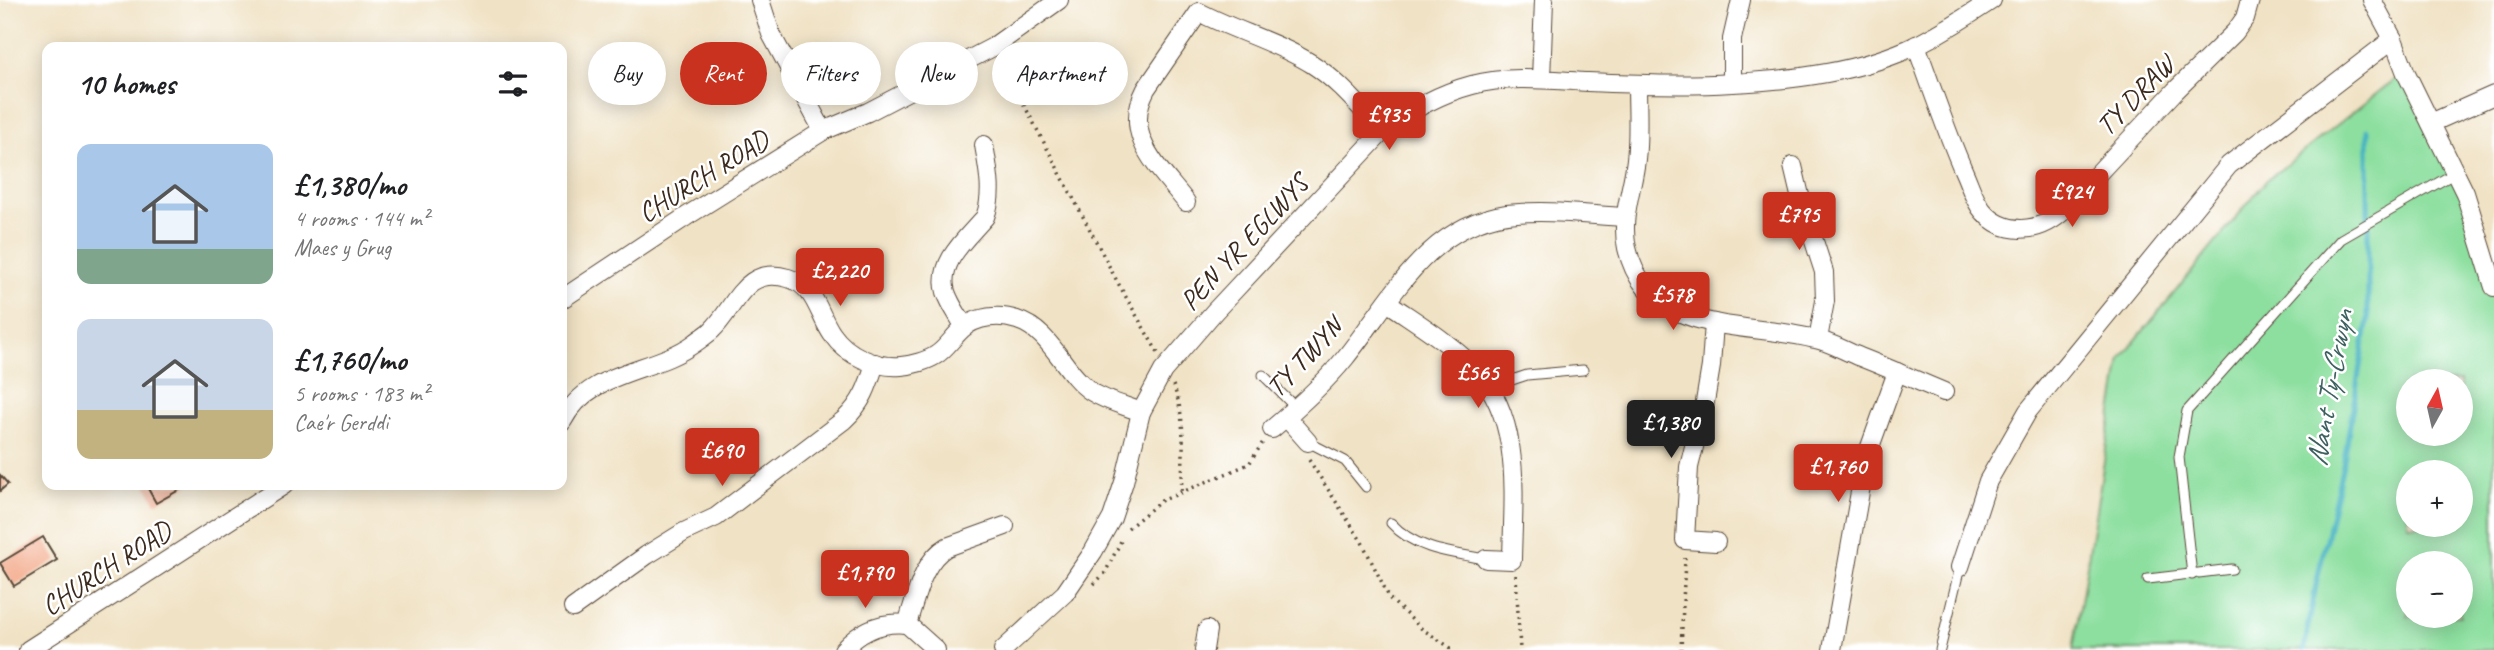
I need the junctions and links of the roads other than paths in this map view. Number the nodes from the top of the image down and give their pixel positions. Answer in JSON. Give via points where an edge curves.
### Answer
{"nodes":[{"id":1,"x":760,"y":0,"type":"edge"},
{"id":2,"x":1059,"y":0,"type":"edge"},
{"id":3,"x":1544,"y":0,"type":"edge"},
{"id":4,"x":1741,"y":0,"type":"edge"},
{"id":5,"x":1992,"y":0,"type":"edge"},
{"id":6,"x":2250,"y":0,"type":"edge"},
{"id":7,"x":2372,"y":0,"type":"edge"},
{"id":8,"x":1194,"y":6,"type":"edge"},
{"id":9,"x":2393,"y":39,"type":"junction"},
{"id":10,"x":1916,"y":45,"type":"junction"},
{"id":11,"x":1541,"y":79,"type":"junction"},
{"id":12,"x":1732,"y":83,"type":"junction"},
{"id":13,"x":1637,"y":84,"type":"junction"},
{"id":14,"x":2494,"y":95,"type":"edge"},
{"id":15,"x":2431,"y":123,"type":"junction"},
{"id":16,"x":823,"y":131,"type":"junction"},
{"id":17,"x":1382,"y":131,"type":"junction"},
{"id":18,"x":984,"y":145,"type":"dead end"},
{"id":19,"x":1793,"y":166,"type":"dead end"},
{"id":20,"x":2455,"y":173,"type":"junction"},
{"id":21,"x":1186,"y":202,"type":"dead end"},
{"id":22,"x":1625,"y":217,"type":"junction"},
{"id":23,"x":2494,"y":287,"type":"edge"},
{"id":24,"x":567,"y":296,"type":"edge"},
{"id":25,"x":1387,"y":302,"type":"junction"},
{"id":26,"x":1714,"y":323,"type":"junction"},
{"id":27,"x":964,"y":326,"type":"junction"},
{"id":28,"x":1818,"y":339,"type":"junction"},
{"id":29,"x":874,"y":363,"type":"junction"},
{"id":30,"x":1583,"y":370,"type":"dead end"},
{"id":31,"x":1897,"y":372,"type":"junction"},
{"id":32,"x":1263,"y":375,"type":"dead end"},
{"id":33,"x":1489,"y":388,"type":"junction"},
{"id":34,"x":1944,"y":392,"type":"dead end"},
{"id":35,"x":1141,"y":411,"type":"junction"},
{"id":36,"x":1291,"y":412,"type":"junction"},
{"id":37,"x":567,"y":415,"type":"edge"},
{"id":38,"x":1272,"y":429,"type":"road end"},
{"id":39,"x":1306,"y":447,"type":"joint"},
{"id":40,"x":1366,"y":487,"type":"dead end"},
{"id":41,"x":276,"y":490,"type":"edge"},
{"id":42,"x":1391,"y":523,"type":"dead end"},
{"id":43,"x":1005,"y":526,"type":"dead end"},
{"id":44,"x":1716,"y":542,"type":"dead end"},
{"id":45,"x":1486,"y":559,"type":"joint"},
{"id":46,"x":1960,"y":567,"type":"joint"},
{"id":47,"x":2232,"y":569,"type":"dead end"},
{"id":48,"x":2192,"y":575,"type":"junction"},
{"id":49,"x":2148,"y":579,"type":"dead end"},
{"id":50,"x":573,"y":608,"type":"dead end"},
{"id":51,"x":906,"y":624,"type":"junction"},
{"id":52,"x":1207,"y":630,"type":"dead end"},
{"id":53,"x":28,"y":650,"type":"edge"},
{"id":54,"x":843,"y":650,"type":"edge"},
{"id":55,"x":936,"y":650,"type":"edge"},
{"id":56,"x":1003,"y":650,"type":"edge"},
{"id":57,"x":1204,"y":650,"type":"edge"},
{"id":58,"x":1832,"y":650,"type":"edge"},
{"id":59,"x":1940,"y":650,"type":"edge"}],
"edges":[{"from":1,"to":16,"type":"street","via":[[771,34]]},
{"from":2,"to":16,"type":"street","name":"CHURCH ROAD","via":[[993,47]]},
{"from":3,"to":11,"type":"street"},
{"from":4,"to":12,"type":"street","via":[[1732,39]]},
{"from":5,"to":10,"type":"street","name":"PEN YR EGLWYS"},
{"from":6,"to":10,"type":"street","name":"TY DRAW","via":[[2235,32],[2061,213],[2032,229],[2000,224],[1978,203]]},
{"from":7,"to":9,"type":"street"},
{"from":8,"to":17,"type":"street","via":[[1224,26],[1313,65],[1337,82]]},
{"from":8,"to":21,"type":"street","via":[[1146,89],[1136,120],[1142,142]]},
{"from":9,"to":15,"type":"street"},
{"from":9,"to":46,"type":"street","via":[[2229,165],[2028,411],[1989,481]]},
{"from":10,"to":12,"type":"street","name":"PEN YR EGLWYS","via":[[1858,66]]},
{"from":11,"to":13,"type":"street","name":"PEN YR EGLWYS"},
{"from":11,"to":17,"type":"street","name":"PEN YR EGLWYS","via":[[1495,81],[1452,91]]},
{"from":12,"to":13,"type":"street","name":"PEN YR EGLWYS"},
{"from":13,"to":22,"type":"street","via":[[1637,157]]},
{"from":14,"to":15,"type":"street"},
{"from":15,"to":20,"type":"street"},
{"from":16,"to":24,"type":"street","name":"CHURCH ROAD"},
{"from":17,"to":35,"type":"street","name":"PEN YR EGLWYS","via":[[1214,312],[1167,368]]},
{"from":18,"to":27,"type":"street","via":[[988,209],[949,261],[945,277],[947,295]]},
{"from":19,"to":28,"type":"street","via":[[1824,272],[1825,301]]},
{"from":20,"to":23,"type":"street"},
{"from":20,"to":48,"type":"lane","via":[[2341,239],[2187,411],[2179,457]]},
{"from":22,"to":25,"type":"street","name":"TY TWYN","via":[[1536,213],[1481,220],[1425,254]]},
{"from":22,"to":26,"type":"street","via":[[1627,249],[1649,290],[1672,310]]},
{"from":25,"to":33,"type":"street","via":[[1459,355]]},
{"from":25,"to":36,"type":"street","name":"TY TWYN","via":[[1343,360]]},
{"from":26,"to":28,"type":"street"},
{"from":26,"to":44,"type":"street","via":[[1705,402],[1689,467],[1685,540]]},
{"from":27,"to":29,"type":"street","via":[[938,355],[902,366]]},
{"from":27,"to":35,"type":"street","via":[[987,317],[1021,321],[1039,333],[1093,393]]},
{"from":28,"to":31,"type":"street"},
{"from":29,"to":37,"type":"street","via":[[854,354],[832,335],[805,287],[787,278],[767,276],[741,290],[713,329],[692,345],[594,386]]},
{"from":29,"to":50,"type":"street","via":[[858,407],[844,420],[716,517],[647,555]]},
{"from":30,"to":33,"type":"lane","via":[[1527,375]]},
{"from":31,"to":34,"type":"street"},
{"from":31,"to":58,"type":"street","via":[[1866,458]]},
{"from":32,"to":36,"type":"lane"},
{"from":33,"to":45,"type":"street","via":[[1510,440],[1512,560]]},
{"from":35,"to":56,"type":"street","name":"PEN YR EGLWYS","via":[[1116,506],[1093,552],[1065,593]]},
{"from":36,"to":38,"type":"street","name":"TY TWYN"},
{"from":36,"to":39,"type":"street"},
{"from":39,"to":40,"type":"lane","via":[[1345,461]]},
{"from":41,"to":53,"type":"street","name":"CHURCH ROAD"},
{"from":42,"to":45,"type":"lane","via":[[1419,545]]},
{"from":43,"to":51,"type":"street","via":[[947,547],[933,557]]},
{"from":46,"to":59,"type":"lane"},
{"from":47,"to":48,"type":"lane"},
{"from":48,"to":49,"type":"lane"},
{"from":51,"to":54,"type":"street","via":[[880,625],[854,638]]},
{"from":51,"to":55,"type":"street"},
{"from":52,"to":57,"type":"street"}]}
